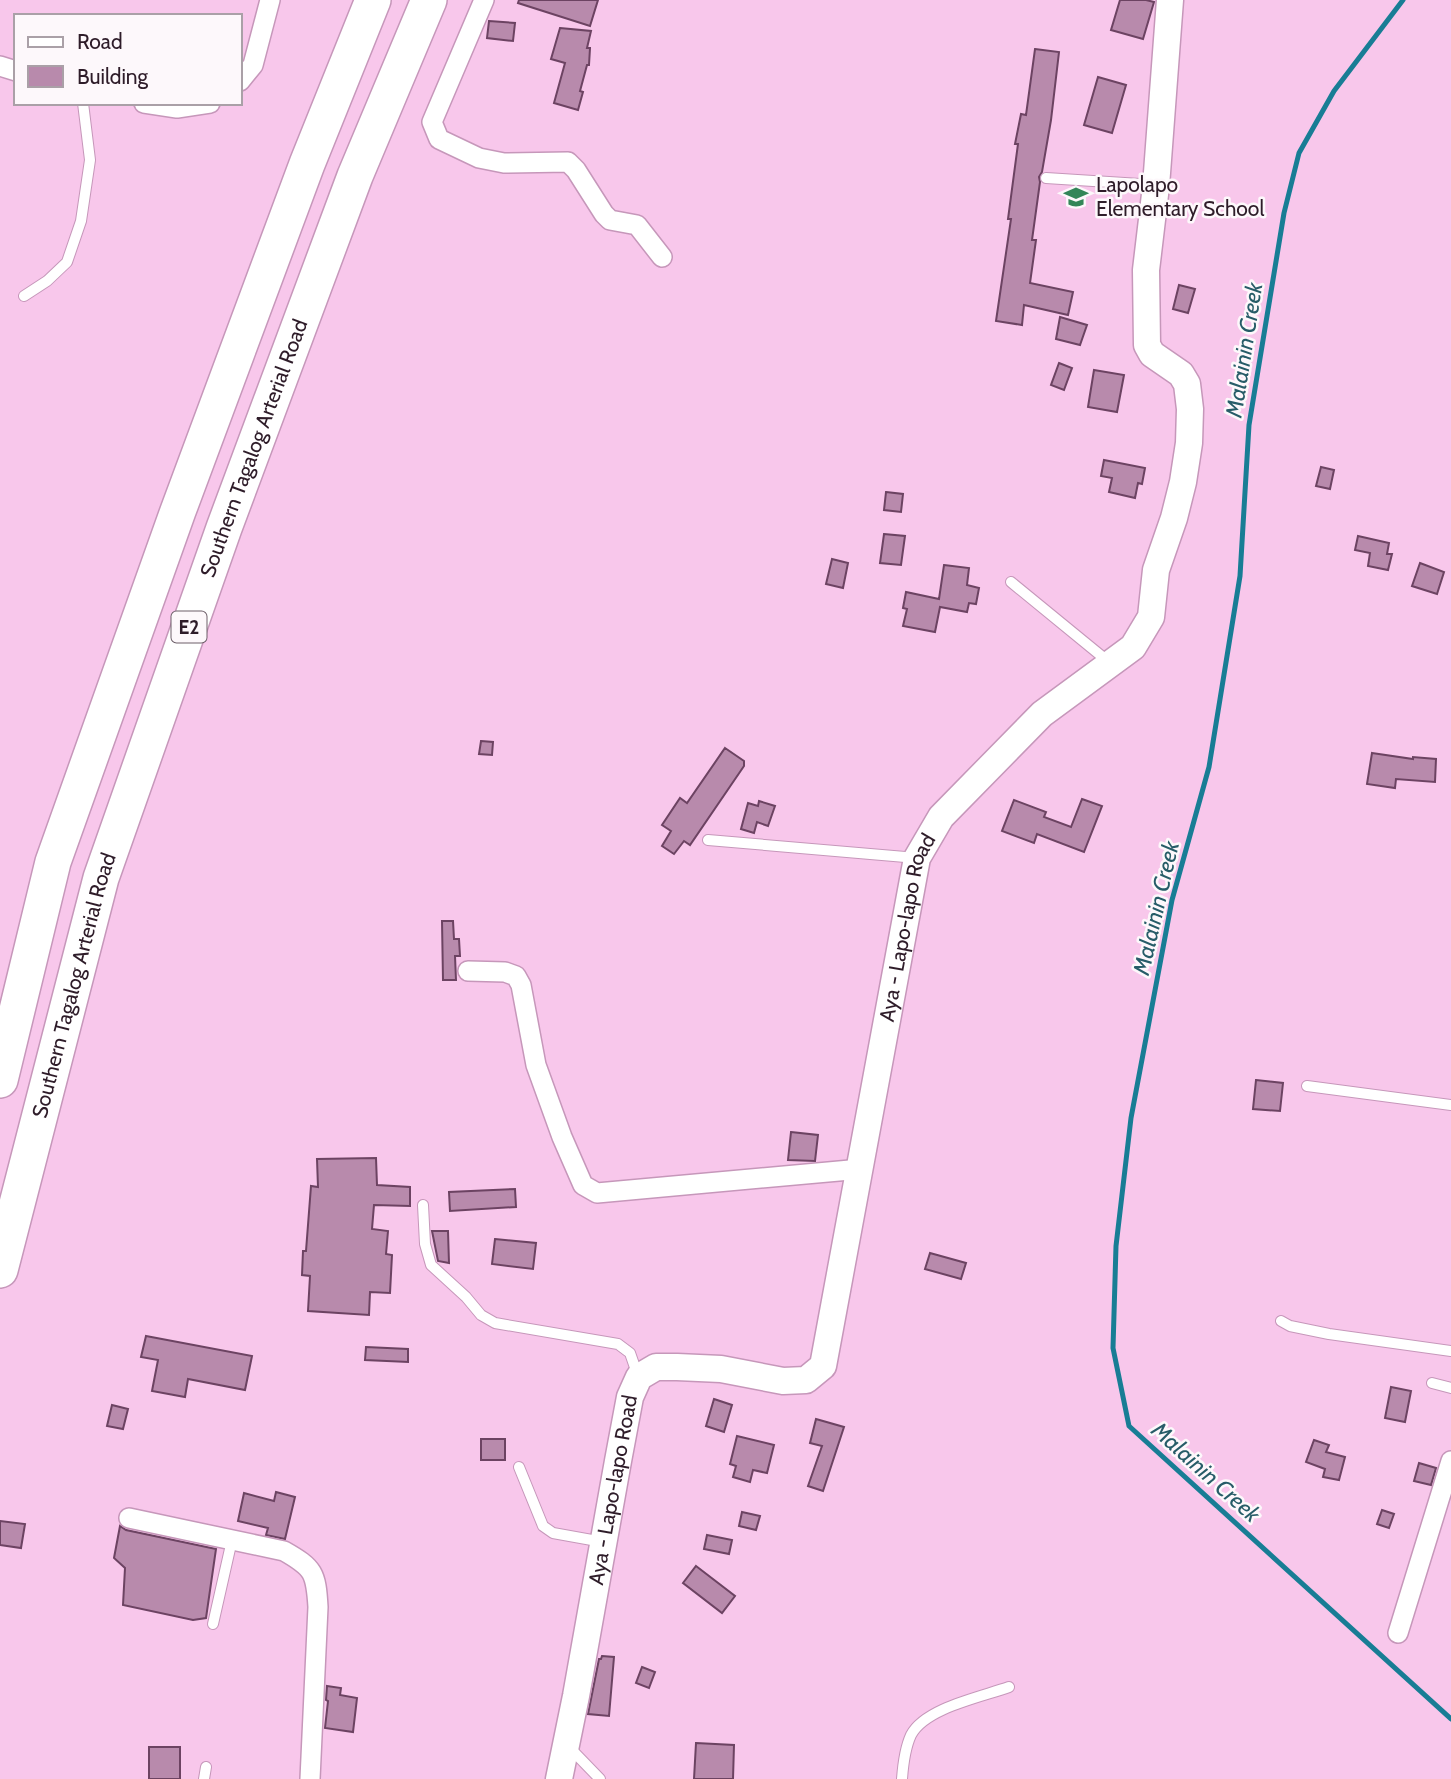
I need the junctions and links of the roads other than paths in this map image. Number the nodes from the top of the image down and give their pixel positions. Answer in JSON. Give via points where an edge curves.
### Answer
{"nodes":[{"id":1,"x":270,"y":0,"type":"edge"},
{"id":2,"x":373,"y":0,"type":"edge"},
{"id":3,"x":429,"y":0,"type":"edge"},
{"id":4,"x":484,"y":0,"type":"edge"},
{"id":5,"x":1166,"y":1,"type":"edge"},
{"id":6,"x":242,"y":79,"type":"edge"},
{"id":7,"x":83,"y":105,"type":"edge"},
{"id":8,"x":157,"y":105,"type":"edge"},
{"id":9,"x":197,"y":105,"type":"edge"},
{"id":10,"x":1046,"y":178,"type":"dead end"},
{"id":11,"x":1156,"y":186,"type":"junction"},
{"id":12,"x":662,"y":257,"type":"dead end"},
{"id":13,"x":24,"y":296,"type":"dead end"},
{"id":14,"x":1011,"y":582,"type":"dead end"},
{"id":15,"x":1110,"y":663,"type":"junction"},
{"id":16,"x":708,"y":840,"type":"dead end"},
{"id":17,"x":917,"y":858,"type":"junction"},
{"id":18,"x":468,"y":971,"type":"dead end"},
{"id":19,"x":0,"y":1080,"type":"edge"},
{"id":20,"x":1307,"y":1086,"type":"dead end"},
{"id":21,"x":1451,"y":1105,"type":"edge"},
{"id":22,"x":860,"y":1169,"type":"junction"},
{"id":23,"x":423,"y":1205,"type":"dead end"},
{"id":24,"x":0,"y":1270,"type":"edge"},
{"id":25,"x":1281,"y":1321,"type":"dead end"},
{"id":26,"x":1451,"y":1351,"type":"edge"},
{"id":27,"x":639,"y":1377,"type":"junction"},
{"id":28,"x":1432,"y":1383,"type":"dead end"},
{"id":29,"x":1451,"y":1388,"type":"edge"},
{"id":30,"x":1451,"y":1461,"type":"edge"},
{"id":31,"x":519,"y":1467,"type":"dead end"},
{"id":32,"x":129,"y":1518,"type":"dead end"},
{"id":33,"x":232,"y":1540,"type":"junction"},
{"id":34,"x":603,"y":1542,"type":"junction"},
{"id":35,"x":213,"y":1624,"type":"dead end"},
{"id":36,"x":1398,"y":1633,"type":"dead end"},
{"id":37,"x":1009,"y":1687,"type":"dead end"},
{"id":38,"x":566,"y":1744,"type":"junction"},
{"id":39,"x":206,"y":1767,"type":"dead end"},
{"id":40,"x":204,"y":1779,"type":"edge"},
{"id":41,"x":310,"y":1779,"type":"edge"},
{"id":42,"x":559,"y":1779,"type":"edge"},
{"id":43,"x":600,"y":1779,"type":"edge"},
{"id":44,"x":902,"y":1779,"type":"edge"}],
"edges":[{"from":1,"to":6,"type":"street","via":[[253,65]]},
{"from":2,"to":19,"type":"highway","number":"E2","via":[[197,460],[53,862]]},
{"from":3,"to":24,"type":"highway","name":"Southern Tagalog Arterial Road","number":"E2","via":[[355,176],[101,878]]},
{"from":4,"to":12,"type":"street","via":[[432,122],[439,139],[479,158],[504,163],[568,162],[604,214],[610,220],[637,226]]},
{"from":5,"to":11,"type":"street","name":"Aya - Lapo-lapo Road"},
{"from":7,"to":13,"type":"lane","via":[[90,160],[81,221],[67,262]]},
{"from":8,"to":9,"type":"street"},
{"from":10,"to":11,"type":"lane"},
{"from":11,"to":15,"type":"street","name":"Aya - Lapo-lapo Road","via":[[1146,270],[1147,345],[1187,384],[1189,443],[1174,518],[1156,570],[1151,617],[1133,647]]},
{"from":14,"to":15,"type":"lane"},
{"from":15,"to":17,"type":"street","name":"Aya - Lapo-lapo Road","via":[[1042,714],[942,817]]},
{"from":16,"to":17,"type":"lane"},
{"from":17,"to":22,"type":"street","name":"Aya - Lapo-lapo Road"},
{"from":18,"to":22,"type":"street","via":[[505,972],[516,976],[522,985],[536,1065],[562,1137],[589,1189],[597,1192]]},
{"from":20,"to":21,"type":"lane"},
{"from":22,"to":27,"type":"street","name":"Aya - Lapo-lapo Road","via":[[823,1366],[806,1380],[677,1367],[656,1367]]},
{"from":23,"to":27,"type":"lane","via":[[431,1265],[481,1315],[495,1323],[618,1344],[630,1353]]},
{"from":25,"to":26,"type":"lane","via":[[1329,1334]]},
{"from":27,"to":34,"type":"street","name":"Aya - Lapo-lapo Road","via":[[630,1397]]},
{"from":28,"to":29,"type":"lane"},
{"from":30,"to":36,"type":"street"},
{"from":31,"to":34,"type":"lane","via":[[543,1526],[553,1533]]},
{"from":32,"to":33,"type":"street"},
{"from":33,"to":35,"type":"lane"},
{"from":33,"to":41,"type":"street","via":[[284,1551],[306,1563],[316,1580]]},
{"from":34,"to":38,"type":"street","name":"Aya - Lapo-lapo Road"},
{"from":37,"to":44,"type":"lane","via":[[925,1718],[911,1735]]},
{"from":38,"to":42,"type":"street","name":"Aya - Lapo-lapo Road"},
{"from":38,"to":43,"type":"lane"},
{"from":39,"to":40,"type":"lane"}]}
